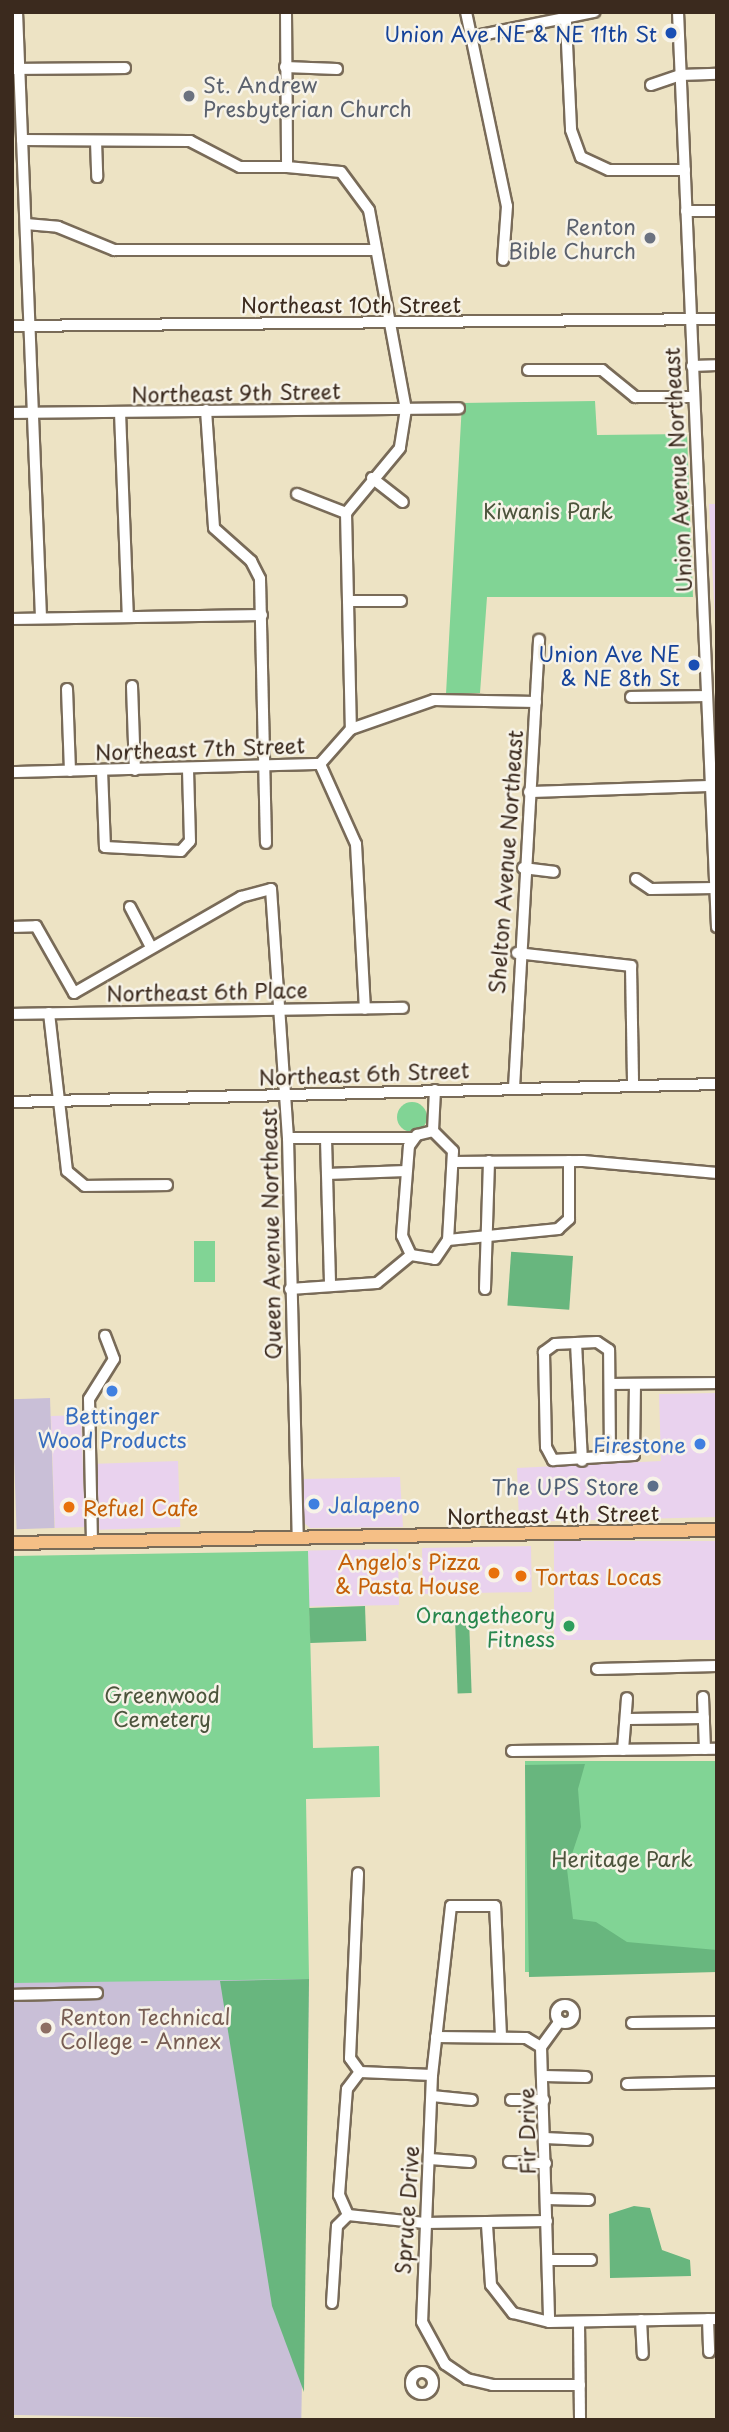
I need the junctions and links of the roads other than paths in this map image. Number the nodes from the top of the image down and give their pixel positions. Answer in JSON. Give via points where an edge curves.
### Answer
{"nodes":[{"id":1,"x":17,"y":12,"type":"edge"},
{"id":2,"x":286,"y":12,"type":"edge"},
{"id":3,"x":466,"y":12,"type":"edge"},
{"id":4,"x":594,"y":12,"type":"edge"},
{"id":5,"x":678,"y":12,"type":"edge"},
{"id":6,"x":566,"y":22,"type":"junction"},
{"id":7,"x":471,"y":37,"type":"junction"},
{"id":8,"x":285,"y":67,"type":"junction"},
{"id":9,"x":125,"y":68,"type":"dead end"},
{"id":10,"x":16,"y":69,"type":"edge"},
{"id":11,"x":337,"y":69,"type":"dead end"},
{"id":12,"x":717,"y":74,"type":"edge"},
{"id":13,"x":680,"y":75,"type":"junction"},
{"id":14,"x":650,"y":85,"type":"dead end"},
{"id":15,"x":22,"y":140,"type":"junction"},
{"id":16,"x":96,"y":141,"type":"junction"},
{"id":17,"x":287,"y":167,"type":"junction"},
{"id":18,"x":685,"y":170,"type":"junction"},
{"id":19,"x":97,"y":177,"type":"dead end"},
{"id":20,"x":686,"y":211,"type":"junction"},
{"id":21,"x":717,"y":211,"type":"edge"},
{"id":22,"x":26,"y":225,"type":"junction"},
{"id":23,"x":376,"y":250,"type":"junction"},
{"id":24,"x":503,"y":260,"type":"dead end"},
{"id":25,"x":717,"y":319,"type":"edge"},
{"id":26,"x":689,"y":320,"type":"junction"},
{"id":27,"x":392,"y":323,"type":"junction"},
{"id":28,"x":12,"y":326,"type":"edge"},
{"id":29,"x":29,"y":326,"type":"junction"},
{"id":30,"x":717,"y":365,"type":"edge"},
{"id":31,"x":692,"y":366,"type":"junction"},
{"id":32,"x":528,"y":370,"type":"dead end"},
{"id":33,"x":693,"y":397,"type":"junction"},
{"id":34,"x":459,"y":408,"type":"dead end"},
{"id":35,"x":406,"y":409,"type":"junction"},
{"id":36,"x":206,"y":410,"type":"junction"},
{"id":37,"x":12,"y":412,"type":"edge"},
{"id":38,"x":32,"y":412,"type":"junction"},
{"id":39,"x":120,"y":412,"type":"junction"},
{"id":40,"x":372,"y":478,"type":"junction"},
{"id":41,"x":297,"y":494,"type":"dead end"},
{"id":42,"x":403,"y":502,"type":"dead end"},
{"id":43,"x":346,"y":513,"type":"junction"},
{"id":44,"x":348,"y":601,"type":"junction"},
{"id":45,"x":401,"y":601,"type":"dead end"},
{"id":46,"x":262,"y":615,"type":"junction"},
{"id":47,"x":128,"y":616,"type":"junction"},
{"id":48,"x":41,"y":617,"type":"junction"},
{"id":49,"x":12,"y":619,"type":"edge"},
{"id":50,"x":539,"y":640,"type":"dead end"},
{"id":51,"x":704,"y":651,"type":"junction"},
{"id":52,"x":717,"y":651,"type":"edge"},
{"id":53,"x":132,"y":686,"type":"dead end"},
{"id":54,"x":67,"y":689,"type":"dead end"},
{"id":55,"x":706,"y":696,"type":"junction"},
{"id":56,"x":631,"y":697,"type":"dead end"},
{"id":57,"x":536,"y":702,"type":"junction"},
{"id":58,"x":351,"y":729,"type":"junction"},
{"id":59,"x":320,"y":764,"type":"junction"},
{"id":60,"x":267,"y":768,"type":"junction"},
{"id":61,"x":188,"y":769,"type":"junction"},
{"id":62,"x":135,"y":770,"type":"junction"},
{"id":63,"x":70,"y":771,"type":"junction"},
{"id":64,"x":102,"y":771,"type":"junction"},
{"id":65,"x":12,"y":772,"type":"edge"},
{"id":66,"x":711,"y":786,"type":"junction"},
{"id":67,"x":529,"y":792,"type":"junction"},
{"id":68,"x":714,"y":829,"type":"edge"},
{"id":69,"x":266,"y":843,"type":"dead end"},
{"id":70,"x":523,"y":868,"type":"junction"},
{"id":71,"x":554,"y":872,"type":"dead end"},
{"id":72,"x":636,"y":879,"type":"dead end"},
{"id":73,"x":715,"y":888,"type":"junction"},
{"id":74,"x":130,"y":908,"type":"dead end"},
{"id":75,"x":716,"y":910,"type":"edge"},
{"id":76,"x":12,"y":927,"type":"edge"},
{"id":77,"x":717,"y":927,"type":"edge"},
{"id":78,"x":151,"y":947,"type":"junction"},
{"id":79,"x":517,"y":953,"type":"junction"},
{"id":80,"x":74,"y":993,"type":"junction"},
{"id":81,"x":276,"y":1008,"type":"junction"},
{"id":82,"x":403,"y":1008,"type":"dead end"},
{"id":83,"x":365,"y":1009,"type":"junction"},
{"id":84,"x":49,"y":1013,"type":"junction"},
{"id":85,"x":74,"y":1013,"type":"junction"},
{"id":86,"x":12,"y":1014,"type":"edge"},
{"id":87,"x":717,"y":1084,"type":"edge"},
{"id":88,"x":633,"y":1086,"type":"junction"},
{"id":89,"x":514,"y":1088,"type":"junction"},
{"id":90,"x":435,"y":1090,"type":"junction"},
{"id":91,"x":286,"y":1095,"type":"junction"},
{"id":92,"x":12,"y":1102,"type":"edge"},
{"id":93,"x":54,"y":1102,"type":"junction"},
{"id":94,"x":433,"y":1131,"type":"junction"},
{"id":95,"x":288,"y":1138,"type":"junction"},
{"id":96,"x":326,"y":1139,"type":"junction"},
{"id":97,"x":412,"y":1139,"type":"junction"},
{"id":98,"x":489,"y":1161,"type":"junction"},
{"id":99,"x":569,"y":1161,"type":"junction"},
{"id":100,"x":453,"y":1162,"type":"junction"},
{"id":101,"x":406,"y":1171,"type":"junction"},
{"id":102,"x":717,"y":1173,"type":"edge"},
{"id":103,"x":327,"y":1174,"type":"junction"},
{"id":104,"x":167,"y":1185,"type":"dead end"},
{"id":105,"x":487,"y":1237,"type":"junction"},
{"id":106,"x":448,"y":1240,"type":"junction"},
{"id":107,"x":411,"y":1255,"type":"junction"},
{"id":108,"x":330,"y":1286,"type":"junction"},
{"id":109,"x":290,"y":1289,"type":"junction"},
{"id":110,"x":485,"y":1289,"type":"dead end"},
{"id":111,"x":105,"y":1336,"type":"dead end"},
{"id":112,"x":576,"y":1343,"type":"junction"},
{"id":113,"x":717,"y":1382,"type":"edge"},
{"id":114,"x":612,"y":1384,"type":"junction"},
{"id":115,"x":635,"y":1384,"type":"junction"},
{"id":116,"x":610,"y":1455,"type":"junction"},
{"id":117,"x":582,"y":1461,"type":"junction"},
{"id":118,"x":717,"y":1530,"type":"edge"},
{"id":119,"x":298,"y":1538,"type":"junction"},
{"id":120,"x":92,"y":1542,"type":"junction"},
{"id":121,"x":12,"y":1544,"type":"edge"},
{"id":122,"x":717,"y":1666,"type":"edge"},
{"id":123,"x":597,"y":1669,"type":"dead end"},
{"id":124,"x":703,"y":1697,"type":"dead end"},
{"id":125,"x":627,"y":1698,"type":"dead end"},
{"id":126,"x":628,"y":1718,"type":"junction"},
{"id":127,"x":704,"y":1718,"type":"junction"},
{"id":128,"x":705,"y":1749,"type":"junction"},
{"id":129,"x":717,"y":1749,"type":"edge"},
{"id":130,"x":623,"y":1750,"type":"junction"},
{"id":131,"x":512,"y":1751,"type":"dead end"},
{"id":132,"x":358,"y":1873,"type":"dead end"},
{"id":133,"x":97,"y":1993,"type":"dead end"},
{"id":134,"x":12,"y":1995,"type":"edge"},
{"id":135,"x":560,"y":2021,"type":"dead end"},
{"id":136,"x":717,"y":2022,"type":"edge"},
{"id":137,"x":632,"y":2023,"type":"dead end"},
{"id":138,"x":501,"y":2036,"type":"junction"},
{"id":139,"x":436,"y":2038,"type":"junction"},
{"id":140,"x":541,"y":2047,"type":"junction"},
{"id":141,"x":360,"y":2072,"type":"junction"},
{"id":142,"x":432,"y":2075,"type":"junction"},
{"id":143,"x":544,"y":2076,"type":"junction"},
{"id":144,"x":586,"y":2077,"type":"dead end"},
{"id":145,"x":717,"y":2082,"type":"edge"},
{"id":146,"x":627,"y":2084,"type":"dead end"},
{"id":147,"x":432,"y":2096,"type":"junction"},
{"id":148,"x":511,"y":2100,"type":"dead end"},
{"id":149,"x":544,"y":2100,"type":"junction"},
{"id":150,"x":472,"y":2101,"type":"dead end"},
{"id":151,"x":545,"y":2138,"type":"junction"},
{"id":152,"x":587,"y":2140,"type":"dead end"},
{"id":153,"x":430,"y":2159,"type":"junction"},
{"id":154,"x":470,"y":2162,"type":"dead end"},
{"id":155,"x":509,"y":2162,"type":"dead end"},
{"id":156,"x":546,"y":2163,"type":"junction"},
{"id":157,"x":546,"y":2199,"type":"junction"},
{"id":158,"x":589,"y":2200,"type":"dead end"},
{"id":159,"x":348,"y":2215,"type":"junction"},
{"id":160,"x":547,"y":2221,"type":"junction"},
{"id":161,"x":425,"y":2222,"type":"junction"},
{"id":162,"x":488,"y":2224,"type":"junction"},
{"id":163,"x":548,"y":2260,"type":"junction"},
{"id":164,"x":591,"y":2260,"type":"dead end"},
{"id":165,"x":332,"y":2303,"type":"dead end"},
{"id":166,"x":712,"y":2319,"type":"edge"},
{"id":167,"x":641,"y":2320,"type":"junction"},
{"id":168,"x":549,"y":2322,"type":"junction"},
{"id":169,"x":579,"y":2322,"type":"junction"},
{"id":170,"x":709,"y":2352,"type":"dead end"},
{"id":171,"x":643,"y":2354,"type":"dead end"},
{"id":172,"x":445,"y":2364,"type":"junction"},
{"id":173,"x":430,"y":2375,"type":"dead end"},
{"id":174,"x":580,"y":2385,"type":"junction"},
{"id":175,"x":580,"y":2420,"type":"edge"}],
"edges":[{"from":1,"to":10,"type":"street"},
{"from":2,"to":8,"type":"street"},
{"from":3,"to":7,"type":"street"},
{"from":4,"to":6,"type":"street"},
{"from":5,"to":13,"type":"street","name":"Union Avenue Northeast"},
{"from":6,"to":7,"type":"street"},
{"from":6,"to":18,"type":"street","via":[[571,130],[581,157],[609,170]]},
{"from":7,"to":24,"type":"street","via":[[507,206]]},
{"from":8,"to":11,"type":"street"},
{"from":8,"to":17,"type":"street"},
{"from":9,"to":10,"type":"street"},
{"from":10,"to":15,"type":"street"},
{"from":12,"to":13,"type":"street"},
{"from":13,"to":14,"type":"street"},
{"from":13,"to":18,"type":"street","name":"Union Avenue Northeast"},
{"from":15,"to":16,"type":"street"},
{"from":15,"to":22,"type":"street"},
{"from":16,"to":17,"type":"street","via":[[190,141],[240,167]]},
{"from":16,"to":19,"type":"street"},
{"from":17,"to":23,"type":"street","via":[[330,167],[350,178],[369,210]]},
{"from":18,"to":20,"type":"street","name":"Union Avenue Northeast"},
{"from":20,"to":21,"type":"street"},
{"from":20,"to":26,"type":"street","name":"Union Avenue Northeast"},
{"from":22,"to":23,"type":"street","via":[[58,227],[114,250]]},
{"from":22,"to":29,"type":"street"},
{"from":23,"to":27,"type":"street"},
{"from":25,"to":26,"type":"street","name":"Northeast 10th Street"},
{"from":26,"to":27,"type":"street","name":"Northeast 10th Street"},
{"from":26,"to":31,"type":"street","name":"Union Avenue Northeast"},
{"from":27,"to":29,"type":"street","name":"Northeast 10th Street"},
{"from":27,"to":35,"type":"street"},
{"from":28,"to":29,"type":"street","name":"Northeast 10th Street"},
{"from":29,"to":38,"type":"street"},
{"from":30,"to":31,"type":"street"},
{"from":31,"to":33,"type":"street","name":"Union Avenue Northeast"},
{"from":32,"to":33,"type":"street","via":[[601,369],[635,397]]},
{"from":33,"to":51,"type":"street","name":"Union Avenue Northeast"},
{"from":34,"to":35,"type":"street","name":"Northeast 9th Street"},
{"from":35,"to":36,"type":"street","name":"Northeast 9th Street"},
{"from":35,"to":40,"type":"street","via":[[400,448]]},
{"from":36,"to":39,"type":"street","name":"Northeast 9th Street"},
{"from":36,"to":46,"type":"street","via":[[214,528],[256,568]]},
{"from":37,"to":38,"type":"street","name":"Northeast 9th Street"},
{"from":38,"to":39,"type":"street","name":"Northeast 9th Street"},
{"from":38,"to":48,"type":"street"},
{"from":39,"to":47,"type":"street"},
{"from":40,"to":42,"type":"street"},
{"from":40,"to":43,"type":"street"},
{"from":41,"to":43,"type":"street"},
{"from":43,"to":44,"type":"street"},
{"from":44,"to":45,"type":"street"},
{"from":44,"to":58,"type":"street"},
{"from":46,"to":47,"type":"street"},
{"from":46,"to":60,"type":"street"},
{"from":47,"to":48,"type":"street"},
{"from":48,"to":49,"type":"street"},
{"from":50,"to":57,"type":"street","name":"Shelton Avenue Northeast"},
{"from":51,"to":52,"type":"street"},
{"from":51,"to":55,"type":"street","name":"Union Avenue Northeast"},
{"from":53,"to":62,"type":"street"},
{"from":54,"to":63,"type":"street"},
{"from":55,"to":56,"type":"street"},
{"from":55,"to":66,"type":"street","name":"Union Avenue Northeast"},
{"from":57,"to":58,"type":"street","name":"Northeast 7th Street","via":[[434,700]]},
{"from":57,"to":67,"type":"street","name":"Shelton Avenue Northeast"},
{"from":58,"to":59,"type":"street","name":"Northeast 7th Street"},
{"from":59,"to":60,"type":"street","name":"Northeast 7th Street"},
{"from":59,"to":83,"type":"street","via":[[346,810],[356,844]]},
{"from":60,"to":61,"type":"street","name":"Northeast 7th Street"},
{"from":60,"to":69,"type":"street"},
{"from":61,"to":62,"type":"street","name":"Northeast 7th Street"},
{"from":61,"to":64,"type":"street","via":[[190,841],[181,851],[113,851],[105,844]]},
{"from":62,"to":64,"type":"street","name":"Northeast 7th Street"},
{"from":63,"to":64,"type":"street","name":"Northeast 7th Street"},
{"from":63,"to":65,"type":"street","name":"Northeast 7th Street"},
{"from":66,"to":67,"type":"street"},
{"from":66,"to":68,"type":"street","name":"Union Avenue Northeast"},
{"from":67,"to":70,"type":"street","name":"Shelton Avenue Northeast"},
{"from":68,"to":73,"type":"street","name":"Union Avenue Northeast"},
{"from":70,"to":71,"type":"street"},
{"from":70,"to":79,"type":"street","name":"Shelton Avenue Northeast"},
{"from":72,"to":73,"type":"street","via":[[651,890]]},
{"from":73,"to":75,"type":"street","name":"Union Avenue Northeast"},
{"from":74,"to":78,"type":"street"},
{"from":75,"to":77,"type":"street","name":"Union Avenue Northeast"},
{"from":76,"to":80,"type":"street","via":[[36,926]]},
{"from":78,"to":80,"type":"street"},
{"from":78,"to":81,"type":"street","name":"Queen Avenue Northeast","via":[[242,897],[271,889]]},
{"from":79,"to":88,"type":"street","via":[[631,966]]},
{"from":79,"to":89,"type":"street","name":"Shelton Avenue Northeast"},
{"from":80,"to":85,"type":"street"},
{"from":81,"to":83,"type":"street","name":"Northeast 6th Place"},
{"from":81,"to":85,"type":"street","name":"Northeast 6th Place"},
{"from":81,"to":91,"type":"street","name":"Queen Avenue Northeast"},
{"from":82,"to":83,"type":"street","name":"Northeast 6th Place"},
{"from":84,"to":85,"type":"street","name":"Northeast 6th Place"},
{"from":84,"to":86,"type":"street","name":"Northeast 6th Place"},
{"from":84,"to":93,"type":"street"},
{"from":87,"to":88,"type":"street","name":"Northeast 6th Street"},
{"from":88,"to":89,"type":"street","name":"Northeast 6th Street"},
{"from":89,"to":90,"type":"street","name":"Northeast 6th Street"},
{"from":90,"to":91,"type":"street","name":"Northeast 6th Street"},
{"from":90,"to":94,"type":"street"},
{"from":91,"to":93,"type":"street","name":"Northeast 6th Street"},
{"from":91,"to":95,"type":"street","name":"Queen Avenue Northeast"},
{"from":92,"to":93,"type":"street","name":"Northeast 6th Street"},
{"from":93,"to":104,"type":"street","via":[[62,1160],[76,1182]]},
{"from":94,"to":97,"type":"street"},
{"from":94,"to":100,"type":"street","via":[[447,1140]]},
{"from":95,"to":96,"type":"street"},
{"from":95,"to":109,"type":"street","name":"Queen Avenue Northeast"},
{"from":96,"to":97,"type":"street"},
{"from":96,"to":103,"type":"street"},
{"from":97,"to":101,"type":"street"},
{"from":98,"to":99,"type":"street"},
{"from":98,"to":100,"type":"street"},
{"from":98,"to":105,"type":"street"},
{"from":99,"to":102,"type":"street"},
{"from":99,"to":105,"type":"street","via":[[569,1219],[558,1228]]},
{"from":100,"to":106,"type":"street"},
{"from":101,"to":103,"type":"street"},
{"from":101,"to":107,"type":"street","via":[[401,1236]]},
{"from":103,"to":108,"type":"street"},
{"from":105,"to":106,"type":"street"},
{"from":105,"to":110,"type":"street"},
{"from":106,"to":107,"type":"street","via":[[435,1259]]},
{"from":107,"to":108,"type":"street","via":[[377,1283]]},
{"from":108,"to":109,"type":"street"},
{"from":109,"to":119,"type":"street","name":"Queen Avenue Northeast"},
{"from":111,"to":120,"type":"street","via":[[111,1368],[91,1387],[89,1399]]},
{"from":112,"to":114,"type":"street","via":[[606,1347]]},
{"from":112,"to":117,"type":"street"},
{"from":112,"to":117,"type":"street","via":[[547,1348],[550,1456]]},
{"from":113,"to":115,"type":"street"},
{"from":114,"to":115,"type":"street"},
{"from":114,"to":116,"type":"street"},
{"from":115,"to":116,"type":"street","via":[[636,1451],[630,1457]]},
{"from":116,"to":117,"type":"street"},
{"from":118,"to":119,"type":"main road","name":"Northeast 4th Street"},
{"from":119,"to":120,"type":"main road","name":"Northeast 4th Street"},
{"from":120,"to":121,"type":"main road","name":"Northeast 4th Street"},
{"from":122,"to":123,"type":"street"},
{"from":124,"to":127,"type":"street"},
{"from":125,"to":126,"type":"street"},
{"from":126,"to":127,"type":"street"},
{"from":126,"to":130,"type":"street"},
{"from":127,"to":128,"type":"street"},
{"from":128,"to":129,"type":"street"},
{"from":128,"to":130,"type":"street"},
{"from":130,"to":131,"type":"street"},
{"from":132,"to":141,"type":"street","via":[[349,2058]]},
{"from":133,"to":134,"type":"street"},
{"from":135,"to":140,"type":"street"},
{"from":136,"to":137,"type":"street"},
{"from":138,"to":139,"type":"street"},
{"from":138,"to":139,"type":"street","name":"Spruce Drive","via":[[495,1906],[461,1903],[446,1913]]},
{"from":138,"to":140,"type":"street","via":[[526,2038]]},
{"from":139,"to":142,"type":"street","name":"Spruce Drive"},
{"from":140,"to":143,"type":"street","name":"Fir Drive"},
{"from":141,"to":142,"type":"street"},
{"from":141,"to":159,"type":"street","via":[[348,2089],[340,2195]]},
{"from":142,"to":147,"type":"street","name":"Spruce Drive"},
{"from":143,"to":144,"type":"street"},
{"from":143,"to":149,"type":"street","name":"Fir Drive"},
{"from":145,"to":146,"type":"street"},
{"from":147,"to":150,"type":"street"},
{"from":147,"to":153,"type":"street","name":"Spruce Drive"},
{"from":148,"to":149,"type":"street"},
{"from":149,"to":151,"type":"street","name":"Fir Drive"},
{"from":151,"to":152,"type":"street"},
{"from":151,"to":156,"type":"street","name":"Fir Drive"},
{"from":153,"to":154,"type":"street"},
{"from":153,"to":161,"type":"street","name":"Spruce Drive"},
{"from":155,"to":156,"type":"street"},
{"from":156,"to":157,"type":"street","name":"Fir Drive"},
{"from":157,"to":158,"type":"street"},
{"from":157,"to":160,"type":"street","name":"Fir Drive"},
{"from":159,"to":161,"type":"street"},
{"from":159,"to":165,"type":"street","via":[[337,2226]]},
{"from":160,"to":162,"type":"street"},
{"from":160,"to":163,"type":"street","name":"Fir Drive"},
{"from":161,"to":162,"type":"street"},
{"from":161,"to":172,"type":"street","name":"Spruce Drive","via":[[418,2302]]},
{"from":162,"to":168,"type":"street","via":[[488,2261],[498,2297],[513,2313]]},
{"from":163,"to":164,"type":"street"},
{"from":163,"to":168,"type":"street","name":"Fir Drive"},
{"from":166,"to":167,"type":"street"},
{"from":166,"to":170,"type":"street"},
{"from":167,"to":169,"type":"street"},
{"from":167,"to":171,"type":"street"},
{"from":168,"to":169,"type":"street"},
{"from":169,"to":174,"type":"street"},
{"from":172,"to":173,"type":"street"},
{"from":172,"to":174,"type":"street","via":[[492,2385]]},
{"from":174,"to":175,"type":"street"}]}
